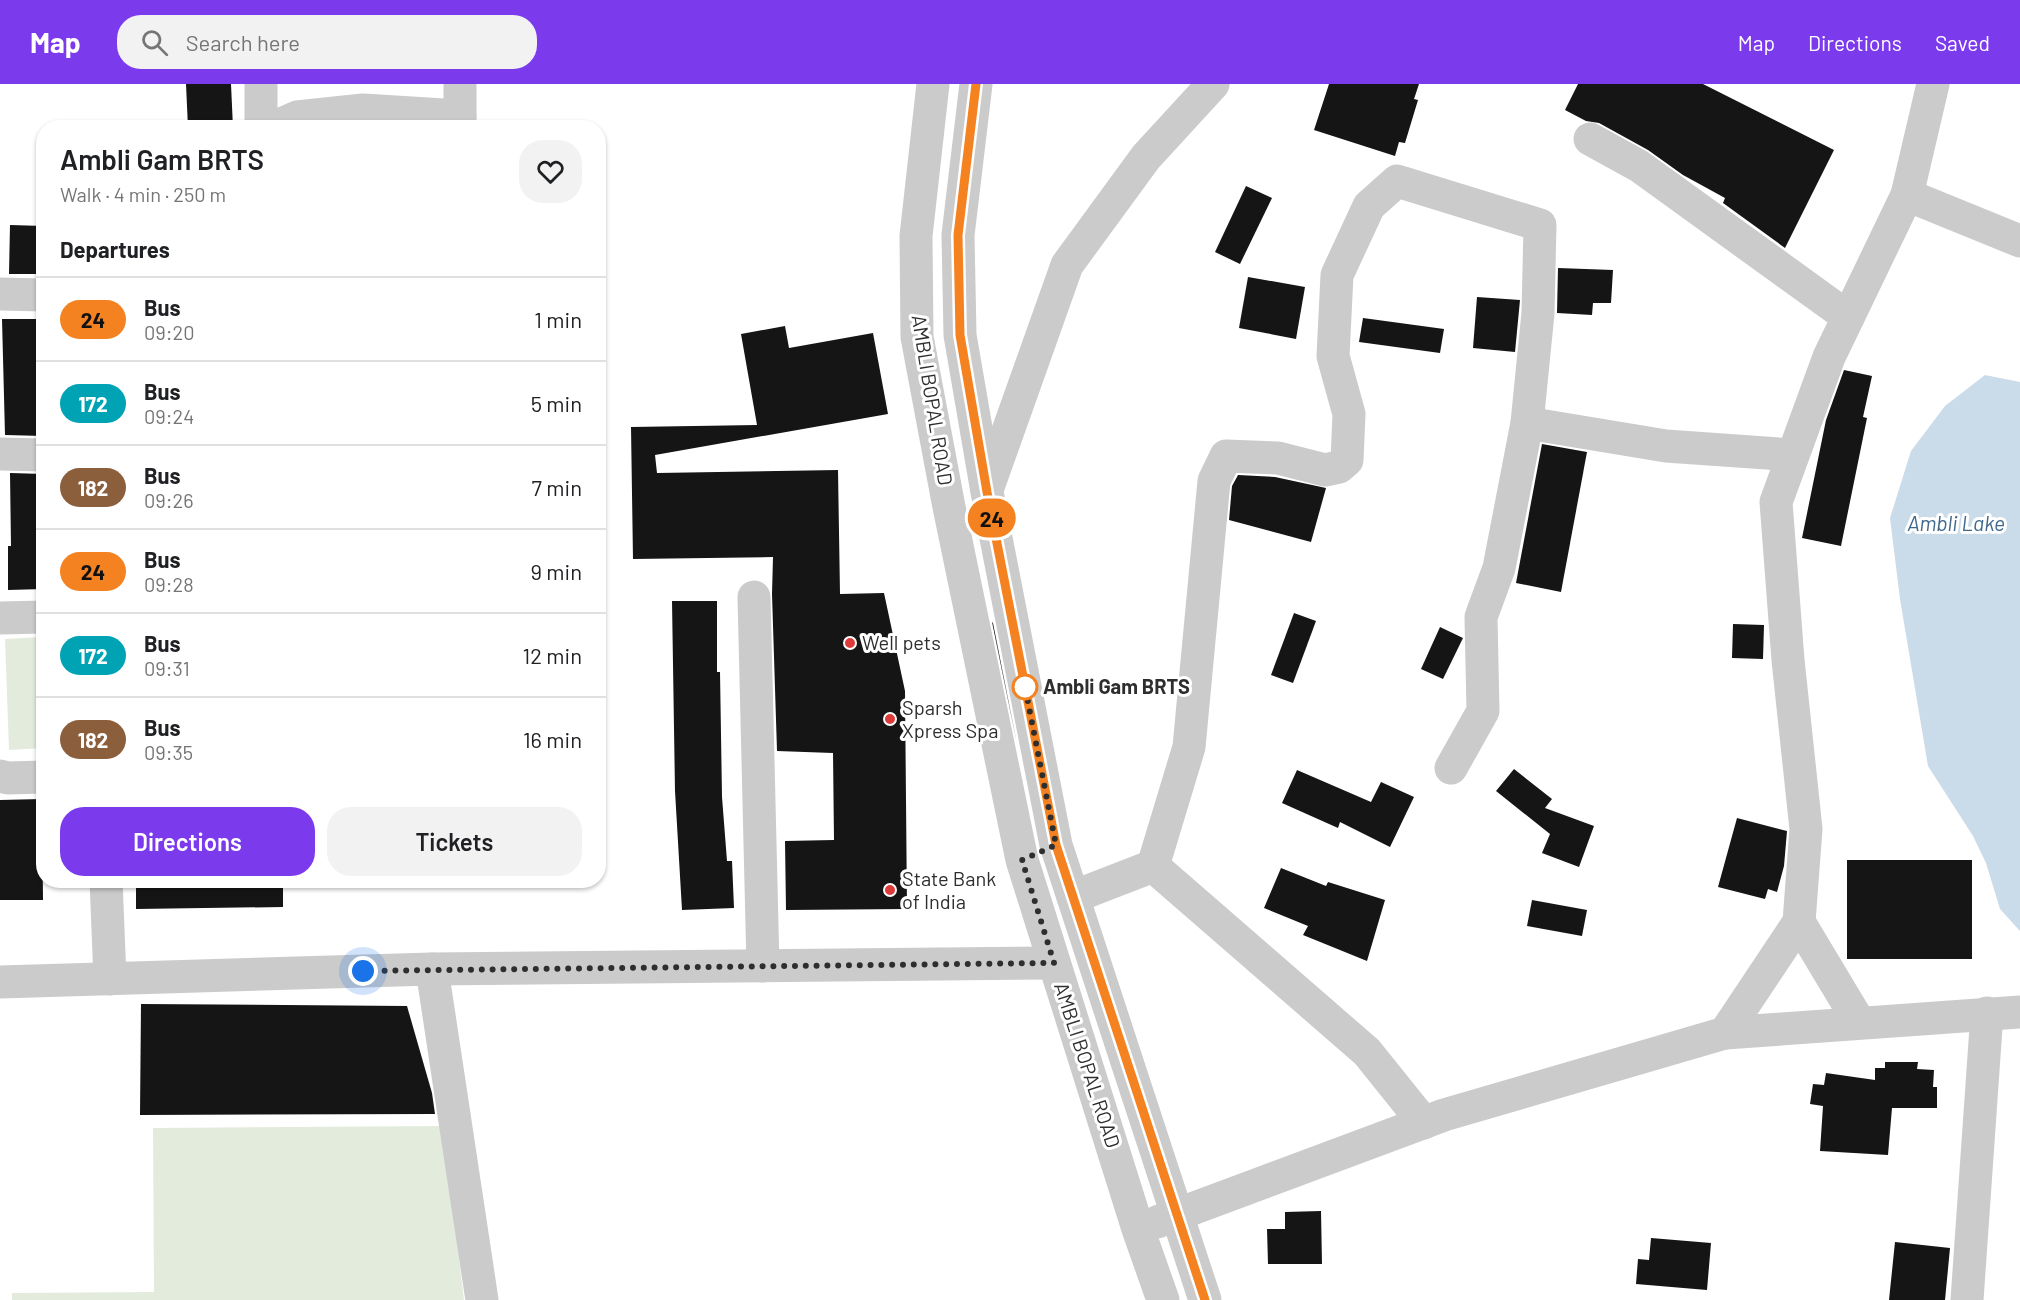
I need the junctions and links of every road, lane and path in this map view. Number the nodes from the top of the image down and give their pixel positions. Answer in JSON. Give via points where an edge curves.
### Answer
{"nodes":[{"id":1,"x":261,"y":84,"type":"edge"},
{"id":2,"x":460,"y":84,"type":"edge"},
{"id":3,"x":933,"y":84,"type":"edge"},
{"id":4,"x":976,"y":84,"type":"edge"},
{"id":5,"x":1213,"y":84,"type":"edge"},
{"id":6,"x":1933,"y":84,"type":"edge"},
{"id":7,"x":261,"y":120,"type":"edge"},
{"id":8,"x":290,"y":120,"type":"edge"},
{"id":9,"x":444,"y":120,"type":"edge"},
{"id":10,"x":460,"y":120,"type":"edge"},
{"id":11,"x":1590,"y":140,"type":"dead end"},
{"id":12,"x":1907,"y":195,"type":"junction"},
{"id":13,"x":2020,"y":241,"type":"edge"},
{"id":14,"x":0,"y":294,"type":"edge"},
{"id":15,"x":36,"y":295,"type":"edge"},
{"id":16,"x":1848,"y":317,"type":"junction"},
{"id":17,"x":1527,"y":423,"type":"junction"},
{"id":18,"x":0,"y":454,"type":"edge"},
{"id":19,"x":36,"y":455,"type":"edge"},
{"id":20,"x":1794,"y":455,"type":"junction"},
{"id":21,"x":987,"y":492,"type":"junction"},
{"id":22,"x":754,"y":597,"type":"dead end"},
{"id":23,"x":36,"y":617,"type":"edge"},
{"id":24,"x":0,"y":618,"type":"edge"},
{"id":25,"x":1450,"y":768,"type":"dead end"},
{"id":26,"x":0,"y":776,"type":"edge"},
{"id":27,"x":36,"y":777,"type":"edge"},
{"id":28,"x":1056,"y":845,"type":"junction"},
{"id":29,"x":1022,"y":860,"type":"junction"},
{"id":30,"x":1153,"y":866,"type":"junction"},
{"id":31,"x":106,"y":888,"type":"edge"},
{"id":32,"x":1073,"y":897,"type":"junction"},
{"id":33,"x":1799,"y":922,"type":"junction"},
{"id":34,"x":1054,"y":963,"type":"junction"},
{"id":35,"x":763,"y":966,"type":"junction"},
{"id":36,"x":432,"y":969,"type":"junction"},
{"id":37,"x":110,"y":979,"type":"junction"},
{"id":38,"x":0,"y":982,"type":"edge"},
{"id":39,"x":2020,"y":1012,"type":"edge"},
{"id":40,"x":1987,"y":1013,"type":"junction"},
{"id":41,"x":1859,"y":1022,"type":"junction"},
{"id":42,"x":1725,"y":1033,"type":"junction"},
{"id":43,"x":1424,"y":1123,"type":"junction"},
{"id":44,"x":1178,"y":1215,"type":"junction"},
{"id":45,"x":1138,"y":1229,"type":"junction"},
{"id":46,"x":482,"y":1300,"type":"edge"},
{"id":47,"x":1163,"y":1300,"type":"edge"},
{"id":48,"x":1205,"y":1300,"type":"edge"},
{"id":49,"x":1967,"y":1300,"type":"edge"}],
"edges":[{"from":1,"to":7,"type":"street"},
{"from":2,"to":10,"type":"street"},
{"from":3,"to":29,"type":"street","name":"AMBLI BOPAL ROAD","via":[[916,236],[917,337]]},
{"from":4,"to":21,"type":"street","name":"AMBLI BOPAL ROAD","via":[[958,235],[960,335]]},
{"from":5,"to":21,"type":"street","via":[[1146,157],[1067,266]]},
{"from":6,"to":12,"type":"street"},
{"from":8,"to":9,"type":"street","via":[[363,110]]},
{"from":11,"to":16,"type":"street","via":[[1639,166]]},
{"from":12,"to":13,"type":"street"},
{"from":12,"to":16,"type":"street"},
{"from":14,"to":15,"type":"street"},
{"from":16,"to":20,"type":"street","via":[[1829,357]]},
{"from":17,"to":20,"type":"street","via":[[1666,446]]},
{"from":17,"to":25,"type":"street","via":[[1499,568],[1481,617],[1483,711]]},
{"from":17,"to":30,"type":"street","via":[[1538,313],[1540,225],[1397,181],[1369,206],[1337,275],[1333,356],[1349,414],[1347,460],[1325,470],[1278,458],[1226,456],[1214,481],[1189,747]]},
{"from":18,"to":19,"type":"street"},
{"from":20,"to":33,"type":"street","via":[[1776,502],[1806,829]]},
{"from":21,"to":28,"type":"street","name":"AMBLI BOPAL ROAD"},
{"from":22,"to":35,"type":"street"},
{"from":23,"to":24,"type":"street"},
{"from":26,"to":27,"type":"street"},
{"from":28,"to":29,"type":"street"},
{"from":28,"to":32,"type":"street","name":"AMBLI BOPAL ROAD"},
{"from":29,"to":34,"type":"street","name":"AMBLI BOPAL ROAD"},
{"from":30,"to":32,"type":"street"},
{"from":30,"to":43,"type":"street","via":[[1367,1052]]},
{"from":31,"to":37,"type":"street"},
{"from":32,"to":44,"type":"street","name":"AMBLI BOPAL ROAD"},
{"from":33,"to":41,"type":"street"},
{"from":33,"to":42,"type":"street"},
{"from":34,"to":35,"type":"street"},
{"from":34,"to":45,"type":"street","name":"AMBLI BOPAL ROAD"},
{"from":35,"to":36,"type":"street"},
{"from":36,"to":37,"type":"street"},
{"from":36,"to":46,"type":"street"},
{"from":37,"to":38,"type":"street"},
{"from":39,"to":40,"type":"street"},
{"from":40,"to":41,"type":"street"},
{"from":40,"to":49,"type":"street"},
{"from":41,"to":42,"type":"street"},
{"from":42,"to":43,"type":"street"},
{"from":43,"to":44,"type":"street"},
{"from":44,"to":45,"type":"street"},
{"from":44,"to":48,"type":"street","name":"AMBLI BOPAL ROAD"},
{"from":45,"to":47,"type":"street","name":"AMBLI BOPAL ROAD"}]}
